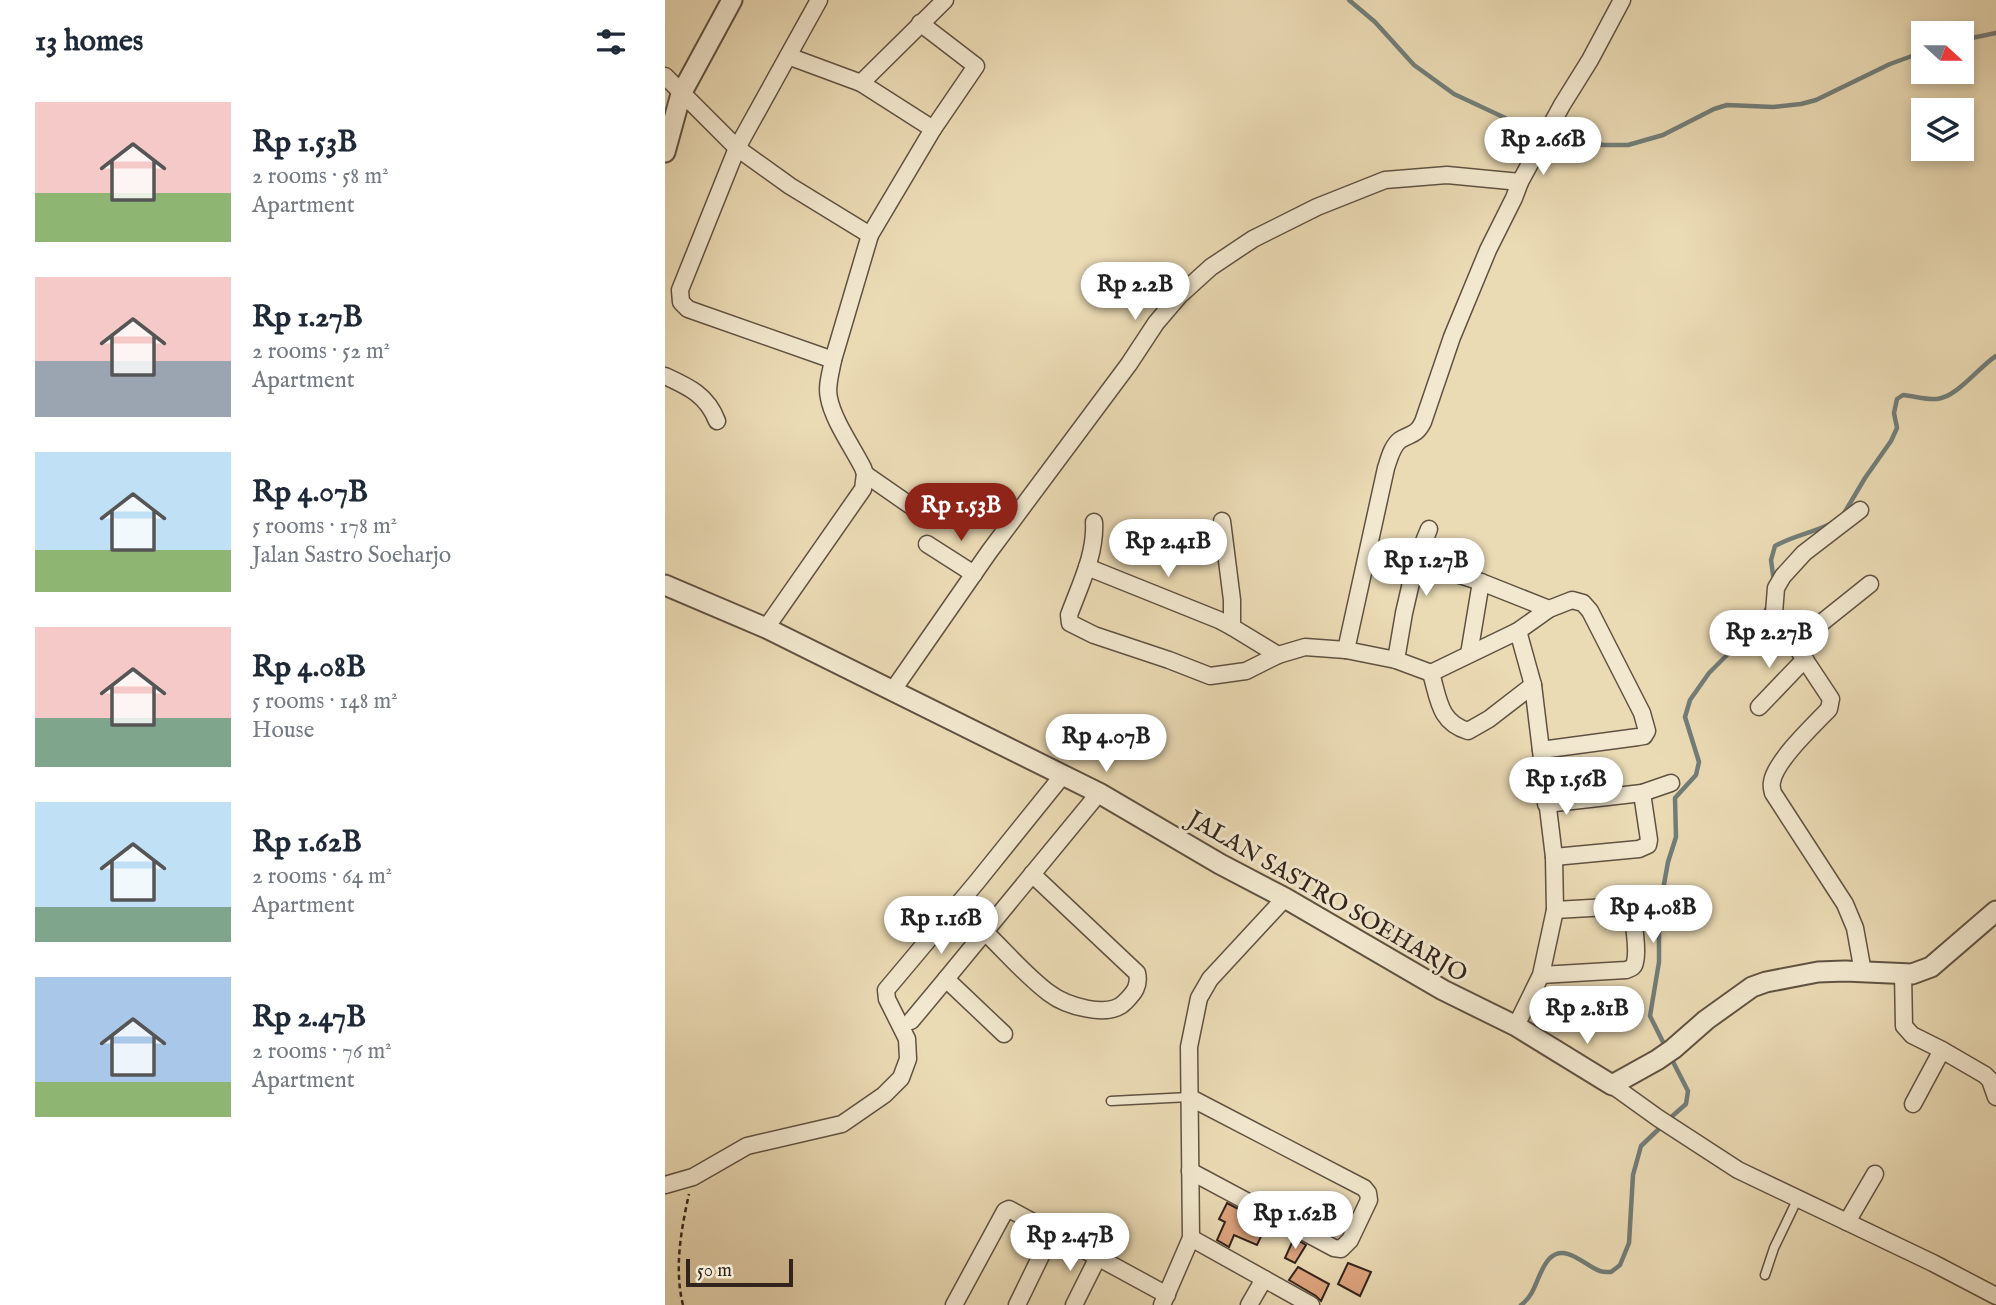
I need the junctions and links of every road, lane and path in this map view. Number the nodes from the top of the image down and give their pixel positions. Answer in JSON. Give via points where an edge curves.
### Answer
{"nodes":[{"id":1,"x":732,"y":0,"type":"edge"},
{"id":2,"x":819,"y":0,"type":"edge"},
{"id":3,"x":945,"y":0,"type":"edge"},
{"id":4,"x":1622,"y":0,"type":"edge"},
{"id":5,"x":920,"y":23,"type":"junction"},
{"id":6,"x":788,"y":56,"type":"junction"},
{"id":7,"x":665,"y":76,"type":"edge"},
{"id":8,"x":862,"y":83,"type":"junction"},
{"id":9,"x":681,"y":94,"type":"junction"},
{"id":10,"x":933,"y":129,"type":"junction"},
{"id":11,"x":737,"y":148,"type":"junction"},
{"id":12,"x":665,"y":152,"type":"edge"},
{"id":13,"x":1520,"y":182,"type":"junction"},
{"id":14,"x":870,"y":235,"type":"junction"},
{"id":15,"x":833,"y":360,"type":"junction"},
{"id":16,"x":665,"y":376,"type":"edge"},
{"id":17,"x":717,"y":421,"type":"dead end"},
{"id":18,"x":865,"y":474,"type":"junction"},
{"id":19,"x":914,"y":508,"type":"dead end"},
{"id":20,"x":1860,"y":510,"type":"dead end"},
{"id":21,"x":1094,"y":522,"type":"dead end"},
{"id":22,"x":1222,"y":522,"type":"dead end"},
{"id":23,"x":1429,"y":529,"type":"dead end"},
{"id":24,"x":927,"y":544,"type":"dead end"},
{"id":25,"x":1416,"y":561,"type":"junction"},
{"id":26,"x":1087,"y":567,"type":"junction"},
{"id":27,"x":974,"y":573,"type":"junction"},
{"id":28,"x":1481,"y":582,"type":"junction"},
{"id":29,"x":1870,"y":584,"type":"dead end"},
{"id":30,"x":665,"y":585,"type":"edge"},
{"id":31,"x":1549,"y":609,"type":"junction"},
{"id":32,"x":1232,"y":627,"type":"junction"},
{"id":33,"x":766,"y":628,"type":"junction"},
{"id":34,"x":1518,"y":631,"type":"junction"},
{"id":35,"x":1795,"y":644,"type":"junction"},
{"id":36,"x":1346,"y":650,"type":"junction"},
{"id":37,"x":1469,"y":654,"type":"junction"},
{"id":38,"x":1278,"y":655,"type":"junction"},
{"id":39,"x":1805,"y":659,"type":"junction"},
{"id":40,"x":1397,"y":660,"type":"junction"},
{"id":41,"x":1431,"y":673,"type":"junction"},
{"id":42,"x":1533,"y":685,"type":"junction"},
{"id":43,"x":893,"y":690,"type":"junction"},
{"id":44,"x":1759,"y":707,"type":"dead end"},
{"id":45,"x":1541,"y":750,"type":"junction"},
{"id":46,"x":1063,"y":775,"type":"junction"},
{"id":47,"x":1671,"y":783,"type":"dead end"},
{"id":48,"x":1099,"y":793,"type":"junction"},
{"id":49,"x":1642,"y":793,"type":"junction"},
{"id":50,"x":1546,"y":804,"type":"junction"},
{"id":51,"x":1554,"y":857,"type":"junction"},
{"id":52,"x":1032,"y":874,"type":"junction"},
{"id":53,"x":1285,"y":898,"type":"junction"},
{"id":54,"x":1555,"y":910,"type":"junction"},
{"id":55,"x":1996,"y":911,"type":"edge"},
{"id":56,"x":985,"y":932,"type":"junction"},
{"id":57,"x":1863,"y":972,"type":"junction"},
{"id":58,"x":1903,"y":973,"type":"junction"},
{"id":59,"x":1541,"y":975,"type":"junction"},
{"id":60,"x":946,"y":979,"type":"junction"},
{"id":61,"x":911,"y":1021,"type":"dead end"},
{"id":62,"x":1516,"y":1027,"type":"junction"},
{"id":63,"x":1004,"y":1034,"type":"dead end"},
{"id":64,"x":1942,"y":1050,"type":"junction"},
{"id":65,"x":1612,"y":1085,"type":"junction"},
{"id":66,"x":1189,"y":1097,"type":"junction"},
{"id":67,"x":1996,"y":1097,"type":"edge"},
{"id":68,"x":1111,"y":1101,"type":"dead end"},
{"id":69,"x":1913,"y":1104,"type":"dead end"},
{"id":70,"x":1190,"y":1171,"type":"junction"},
{"id":71,"x":1875,"y":1174,"type":"dead end"},
{"id":72,"x":693,"y":1177,"type":"junction"},
{"id":73,"x":665,"y":1185,"type":"edge"},
{"id":74,"x":1798,"y":1198,"type":"junction"},
{"id":75,"x":1847,"y":1222,"type":"junction"},
{"id":76,"x":1052,"y":1233,"type":"junction"},
{"id":77,"x":1191,"y":1238,"type":"junction"},
{"id":78,"x":1098,"y":1257,"type":"junction"},
{"id":79,"x":1765,"y":1275,"type":"dead end"},
{"id":80,"x":1265,"y":1279,"type":"junction"},
{"id":81,"x":1996,"y":1296,"type":"edge"},
{"id":82,"x":1164,"y":1300,"type":"edge"},
{"id":83,"x":683,"y":1305,"type":"edge"},
{"id":84,"x":954,"y":1305,"type":"edge"},
{"id":85,"x":1017,"y":1305,"type":"edge"},
{"id":86,"x":1074,"y":1305,"type":"edge"},
{"id":87,"x":1249,"y":1305,"type":"edge"},
{"id":88,"x":1311,"y":1305,"type":"edge"}],
"edges":[{"from":1,"to":9,"type":"street"},
{"from":2,"to":6,"type":"street"},
{"from":3,"to":5,"type":"street"},
{"from":4,"to":13,"type":"street"},
{"from":5,"to":8,"type":"street"},
{"from":5,"to":10,"type":"street","via":[[976,66]]},
{"from":6,"to":8,"type":"street"},
{"from":6,"to":11,"type":"street"},
{"from":7,"to":9,"type":"street"},
{"from":8,"to":10,"type":"street"},
{"from":9,"to":11,"type":"street"},
{"from":9,"to":12,"type":"street"},
{"from":10,"to":14,"type":"street"},
{"from":11,"to":14,"type":"street"},
{"from":11,"to":15,"type":"street","via":[[680,290],[681,302],[688,309]]},
{"from":13,"to":27,"type":"street","via":[[1447,176],[1385,180],[1317,207],[1253,239],[1211,267],[1156,323]]},
{"from":13,"to":36,"type":"street","via":[[1488,250],[1419,431],[1399,441],[1392,451]]},
{"from":14,"to":15,"type":"street"},
{"from":15,"to":18,"type":"street","via":[[828,385],[831,408]]},
{"from":16,"to":17,"type":"street","via":[[692,388]]},
{"from":18,"to":19,"type":"street"},
{"from":18,"to":33,"type":"street","via":[[859,497]]},
{"from":20,"to":35,"type":"street","via":[[1804,553],[1776,588],[1774,613]]},
{"from":21,"to":26,"type":"street"},
{"from":22,"to":32,"type":"street"},
{"from":23,"to":25,"type":"street"},
{"from":24,"to":27,"type":"street"},
{"from":25,"to":28,"type":"street"},
{"from":25,"to":40,"type":"street"},
{"from":26,"to":32,"type":"street"},
{"from":26,"to":38,"type":"street","via":[[1069,615],[1070,622],[1094,635],[1210,676],[1246,671]]},
{"from":27,"to":43,"type":"street"},
{"from":28,"to":31,"type":"street"},
{"from":28,"to":37,"type":"street"},
{"from":29,"to":35,"type":"street"},
{"from":30,"to":33,"type":"street","name":"JALAN SASTRO SOEHARJO"},
{"from":31,"to":34,"type":"street"},
{"from":31,"to":45,"type":"street","via":[[1572,600],[1590,611],[1647,731],[1644,736]]},
{"from":32,"to":38,"type":"street"},
{"from":33,"to":43,"type":"street","name":"JALAN SASTRO SOEHARJO"},
{"from":34,"to":37,"type":"street"},
{"from":34,"to":42,"type":"street"},
{"from":35,"to":39,"type":"street"},
{"from":36,"to":38,"type":"street","via":[[1305,647]]},
{"from":36,"to":40,"type":"street"},
{"from":37,"to":41,"type":"street"},
{"from":39,"to":44,"type":"street"},
{"from":39,"to":57,"type":"street","via":[[1828,692],[1829,709],[1785,757],[1771,785],[1845,904],[1855,928]]},
{"from":40,"to":41,"type":"street"},
{"from":41,"to":42,"type":"street","via":[[1444,716],[1468,731]]},
{"from":42,"to":45,"type":"street"},
{"from":43,"to":46,"type":"street","name":"JALAN SASTRO SOEHARJO"},
{"from":45,"to":50,"type":"street"},
{"from":46,"to":48,"type":"street","name":"JALAN SASTRO SOEHARJO"},
{"from":46,"to":72,"type":"street","via":[[886,990],[907,1039],[908,1059],[901,1078],[842,1124],[747,1146]]},
{"from":47,"to":49,"type":"street"},
{"from":48,"to":52,"type":"street"},
{"from":48,"to":53,"type":"street","name":"JALAN SASTRO SOEHARJO"},
{"from":49,"to":50,"type":"street"},
{"from":49,"to":51,"type":"street","via":[[1648,845]]},
{"from":50,"to":51,"type":"street"},
{"from":51,"to":54,"type":"street"},
{"from":52,"to":56,"type":"street"},
{"from":52,"to":56,"type":"street","via":[[1137,973],[1135,992],[1120,1007],[1108,1010],[1063,1002]]},
{"from":53,"to":62,"type":"street","name":"JALAN SASTRO SOEHARJO"},
{"from":53,"to":66,"type":"street","via":[[1210,979],[1199,998],[1189,1047]]},
{"from":54,"to":59,"type":"street"},
{"from":54,"to":59,"type":"street","via":[[1630,908],[1635,963],[1626,970]]},
{"from":55,"to":58,"type":"street","via":[[1931,967]]},
{"from":56,"to":60,"type":"street"},
{"from":57,"to":58,"type":"street"},
{"from":57,"to":65,"type":"street","via":[[1818,972],[1752,987],[1665,1055]]},
{"from":58,"to":64,"type":"street","via":[[1904,1026]]},
{"from":59,"to":62,"type":"street"},
{"from":60,"to":61,"type":"street"},
{"from":60,"to":63,"type":"street"},
{"from":62,"to":65,"type":"street","name":"JALAN SASTRO SOEHARJO"},
{"from":64,"to":67,"type":"street","via":[[1985,1075]]},
{"from":64,"to":69,"type":"street"},
{"from":65,"to":74,"type":"street","via":[[1738,1170]]},
{"from":66,"to":68,"type":"lane"},
{"from":66,"to":70,"type":"street"},
{"from":66,"to":70,"type":"street","via":[[1364,1188],[1369,1200],[1350,1240],[1341,1249],[1334,1248]]},
{"from":70,"to":77,"type":"street"},
{"from":71,"to":75,"type":"street"},
{"from":72,"to":73,"type":"street"},
{"from":72,"to":83,"type":"path","via":[[678,1269]]},
{"from":74,"to":75,"type":"street"},
{"from":74,"to":79,"type":"lane"},
{"from":75,"to":81,"type":"street"},
{"from":76,"to":78,"type":"street"},
{"from":76,"to":84,"type":"street","via":[[1013,1210],[1005,1211]]},
{"from":76,"to":85,"type":"street"},
{"from":77,"to":80,"type":"street"},
{"from":77,"to":82,"type":"street"},
{"from":78,"to":82,"type":"street"},
{"from":78,"to":86,"type":"street"},
{"from":80,"to":87,"type":"street"},
{"from":80,"to":88,"type":"street"}]}
